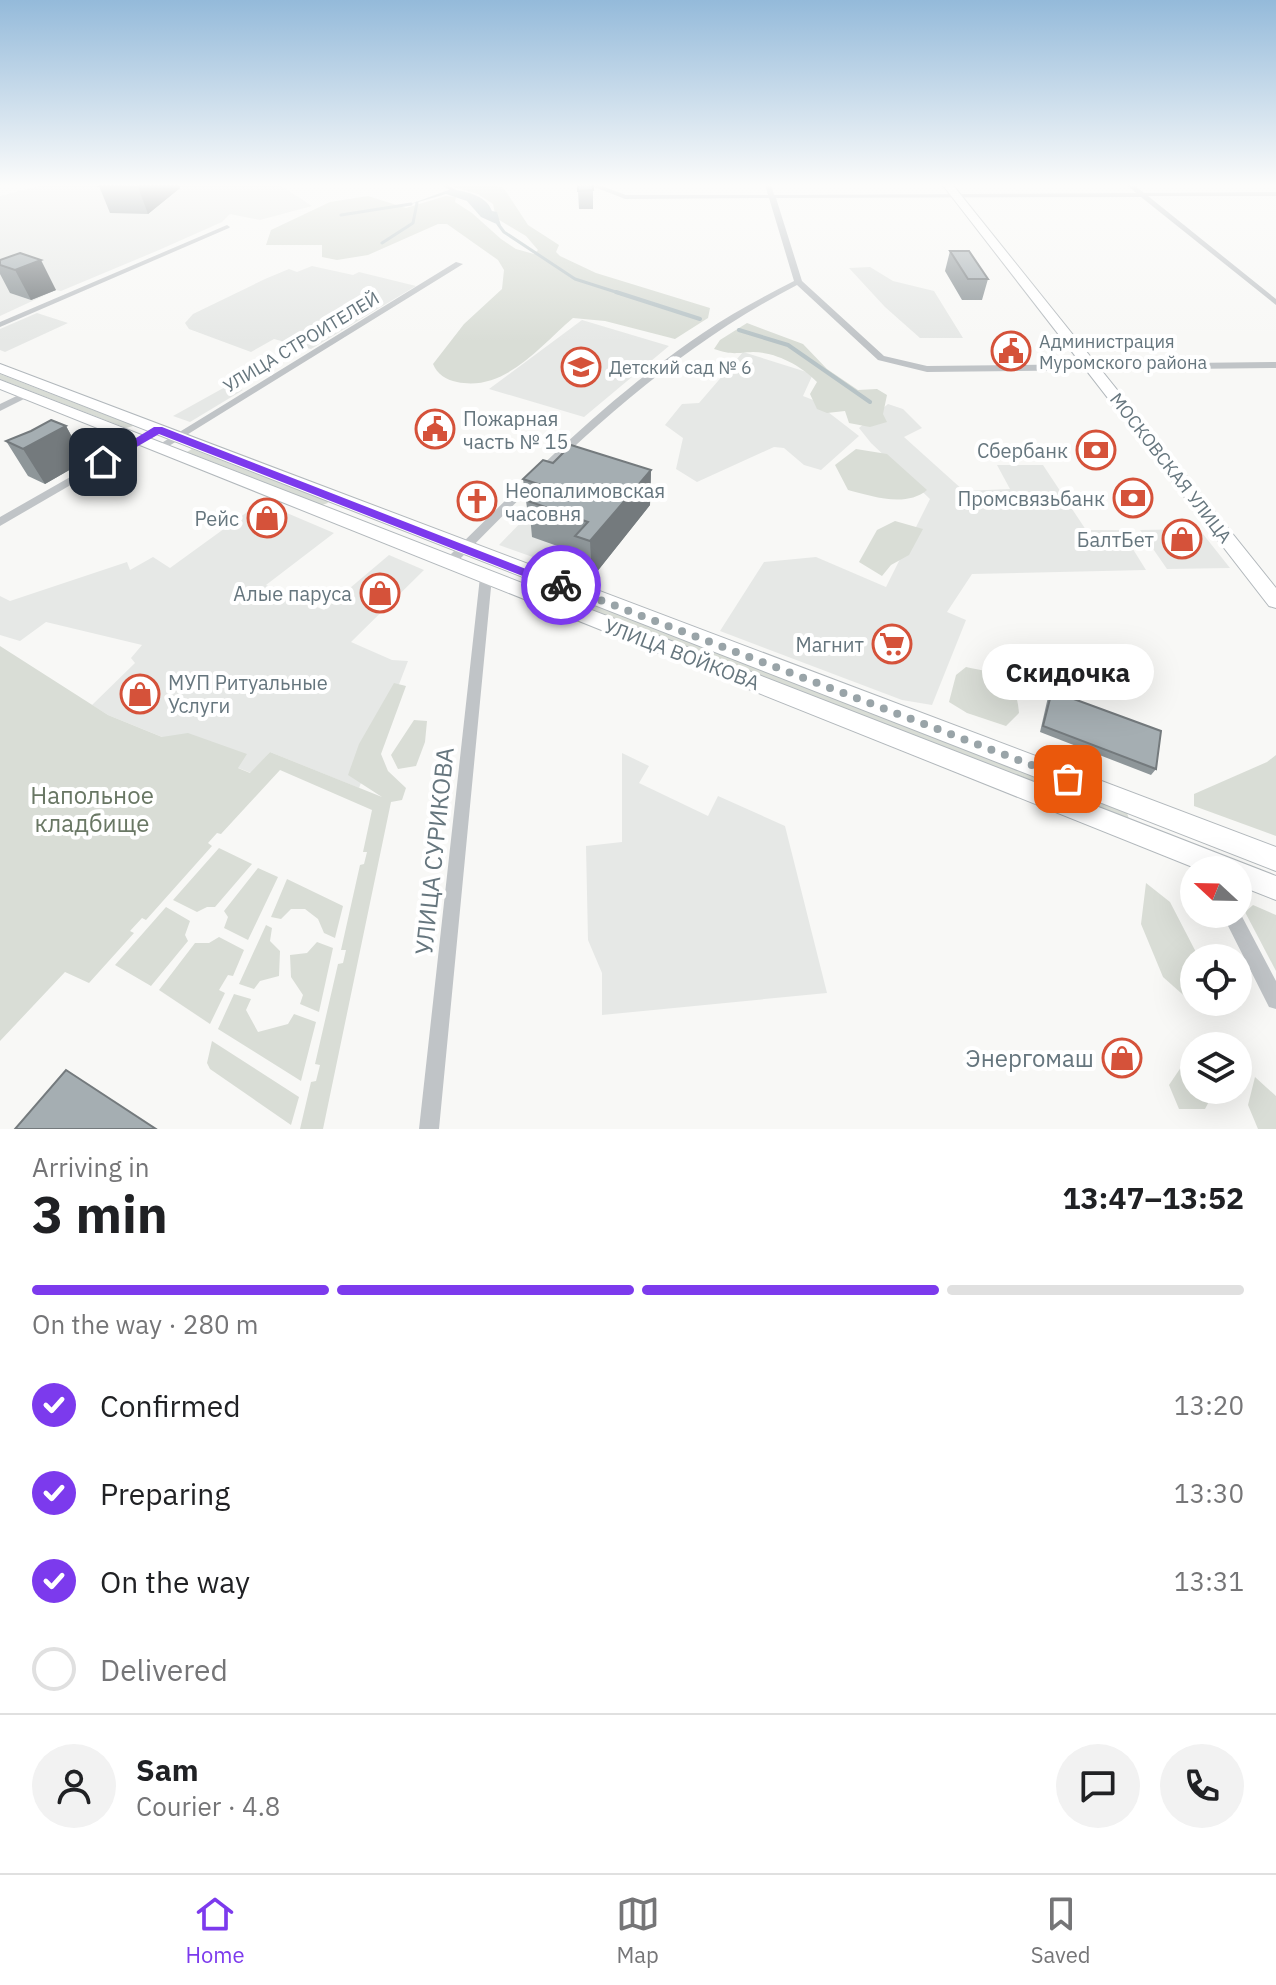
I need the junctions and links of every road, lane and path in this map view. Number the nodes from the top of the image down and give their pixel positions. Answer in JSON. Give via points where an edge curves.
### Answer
{"nodes":[{"id":1,"x":205,"y":237,"type":"edge"},
{"id":2,"x":784,"y":237,"type":"edge"},
{"id":3,"x":989,"y":237,"type":"edge"},
{"id":4,"x":1194,"y":237,"type":"edge"},
{"id":5,"x":459,"y":264,"type":"dead end"},
{"id":6,"x":798,"y":282,"type":"junction"},
{"id":7,"x":1276,"y":303,"type":"edge"},
{"id":8,"x":0,"y":325,"type":"edge"},
{"id":9,"x":1276,"y":365,"type":"edge"},
{"id":10,"x":1092,"y":367,"type":"junction"},
{"id":11,"x":0,"y":368,"type":"edge"},
{"id":12,"x":0,"y":384,"type":"edge"},
{"id":13,"x":27,"y":394,"type":"junction"},
{"id":14,"x":0,"y":408,"type":"edge"},
{"id":15,"x":158,"y":430,"type":"junction"},
{"id":16,"x":176,"y":437,"type":"junction"},
{"id":17,"x":141,"y":440,"type":"junction"},
{"id":18,"x":160,"y":447,"type":"junction"},
{"id":19,"x":0,"y":522,"type":"edge"},
{"id":20,"x":456,"y":555,"type":"junction"},
{"id":21,"x":486,"y":577,"type":"junction"},
{"id":22,"x":1276,"y":601,"type":"edge"},
{"id":23,"x":1185,"y":824,"type":"junction"},
{"id":24,"x":1184,"y":856,"type":"edge"},
{"id":25,"x":1201,"y":856,"type":"edge"},
{"id":26,"x":1276,"y":859,"type":"edge"},
{"id":27,"x":1252,"y":879,"type":"edge"},
{"id":28,"x":1276,"y":888,"type":"edge"},
{"id":29,"x":1238,"y":928,"type":"edge"},
{"id":30,"x":1276,"y":1000,"type":"edge"},
{"id":31,"x":429,"y":1129,"type":"edge"}],
"edges":[{"from":1,"to":8,"type":"street"},
{"from":2,"to":6,"type":"street"},
{"from":3,"to":10,"type":"main road","name":"МОСКОВСКАЯ УЛИЦА"},
{"from":4,"to":7,"type":"street"},
{"from":5,"to":16,"type":"street","name":"УЛИЦА СТРОИТЕЛЕЙ"},
{"from":6,"to":10,"type":"street","via":[[881,358],[909,367]]},
{"from":6,"to":20,"type":"street","via":[[744,310],[650,377]]},
{"from":9,"to":10,"type":"street"},
{"from":10,"to":22,"type":"main road","name":"МОСКОВСКАЯ УЛИЦА"},
{"from":11,"to":15,"type":"main road","name":"УЛИЦА ВОЙКОВА"},
{"from":12,"to":13,"type":"main road","name":"УЛИЦА ВОЙКОВА"},
{"from":13,"to":14,"type":"street"},
{"from":13,"to":17,"type":"main road","name":"УЛИЦА ВОЙКОВА"},
{"from":15,"to":16,"type":"main road","name":"УЛИЦА ВОЙКОВА"},
{"from":15,"to":17,"type":"street"},
{"from":16,"to":18,"type":"street","name":"УЛИЦА СТРОИТЕЛЕЙ"},
{"from":16,"to":20,"type":"main road","name":"УЛИЦА ВОЙКОВА"},
{"from":17,"to":18,"type":"main road","name":"УЛИЦА ВОЙКОВА"},
{"from":17,"to":19,"type":"street"},
{"from":18,"to":20,"type":"main road","name":"УЛИЦА ВОЙКОВА"},
{"from":20,"to":21,"type":"main road","name":"УЛИЦА ВОЙКОВА"},
{"from":20,"to":23,"type":"main road","name":"УЛИЦА ВОЙКОВА"},
{"from":21,"to":24,"type":"main road","name":"УЛИЦА ВОЙКОВА"},
{"from":21,"to":31,"type":"street","name":"УЛИЦА СУРИКОВА"},
{"from":23,"to":25,"type":"street"},
{"from":23,"to":26,"type":"main road","name":"УЛИЦА ВОЙКОВА"},
{"from":27,"to":28,"type":"main road"},
{"from":29,"to":30,"type":"street"}]}
